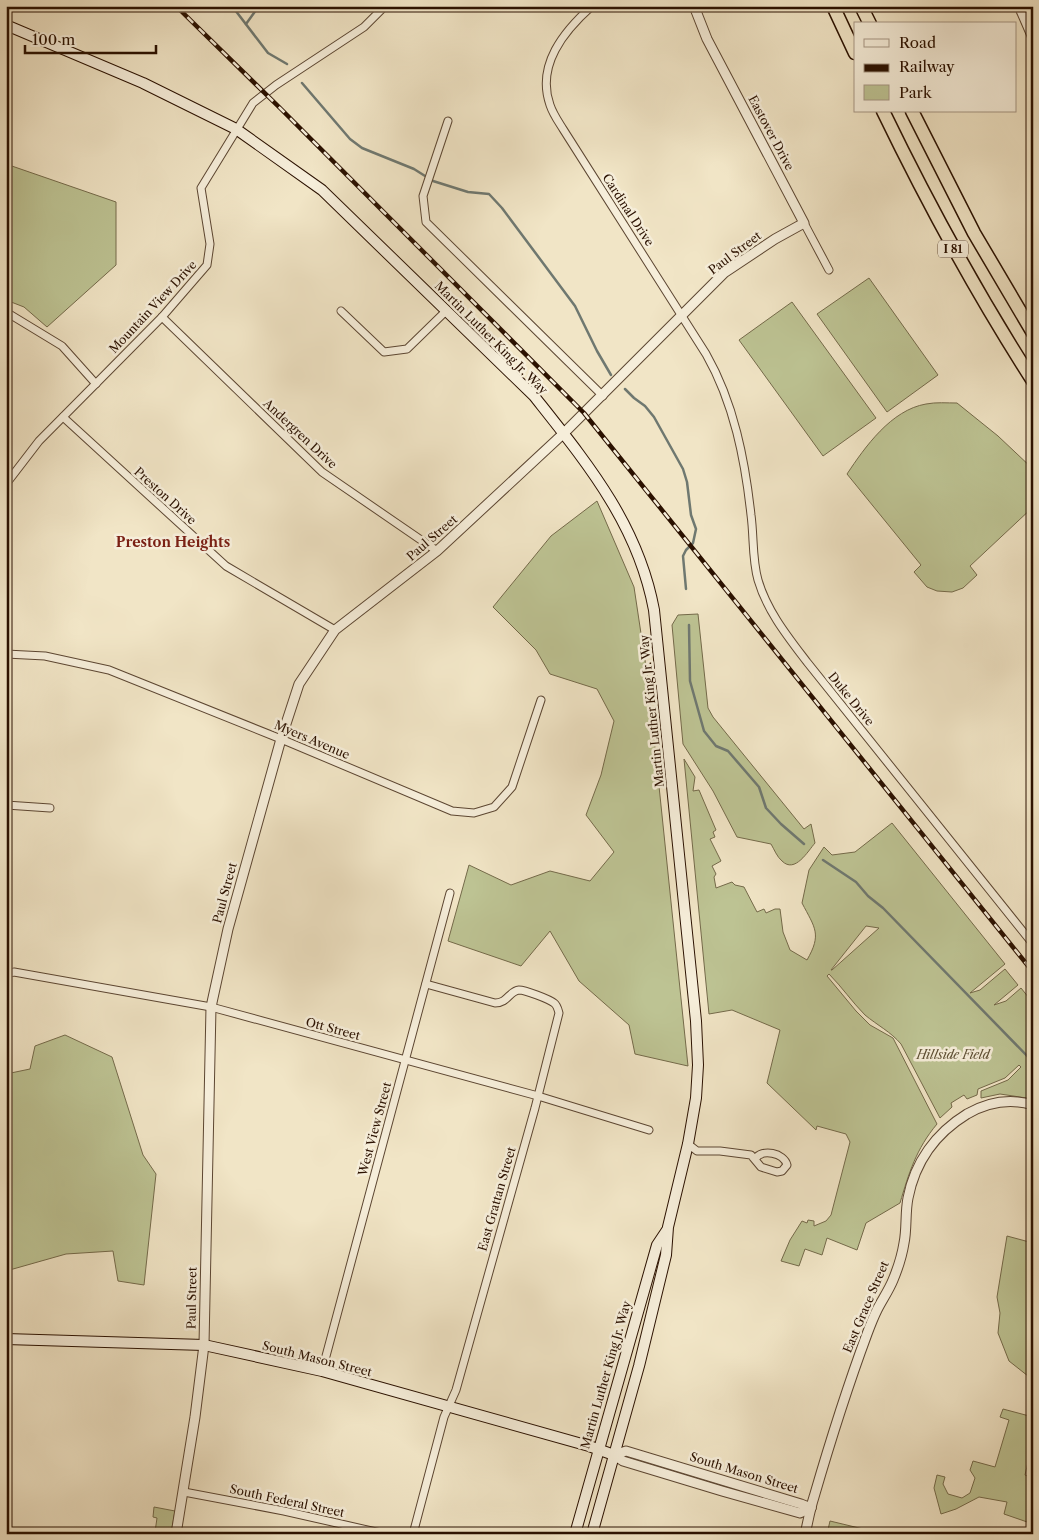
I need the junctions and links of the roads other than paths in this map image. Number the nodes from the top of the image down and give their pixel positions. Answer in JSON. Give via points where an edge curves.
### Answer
{"nodes":[{"id":1,"x":385,"y":6,"type":"edge"},
{"id":2,"x":592,"y":6,"type":"edge"},
{"id":3,"x":694,"y":6,"type":"edge"},
{"id":4,"x":833,"y":6,"type":"edge"},
{"id":5,"x":862,"y":6,"type":"edge"},
{"id":6,"x":1019,"y":6,"type":"edge"},
{"id":7,"x":869,"y":22,"type":"edge"},
{"id":8,"x":6,"y":25,"type":"edge"},
{"id":9,"x":1033,"y":38,"type":"edge"},
{"id":10,"x":854,"y":51,"type":"edge"},
{"id":11,"x":884,"y":112,"type":"edge"},
{"id":12,"x":913,"y":112,"type":"edge"},
{"id":13,"x":448,"y":121,"type":"dead end"},
{"id":14,"x":236,"y":129,"type":"junction"},
{"id":15,"x":804,"y":223,"type":"junction"},
{"id":16,"x":829,"y":270,"type":"dead end"},
{"id":17,"x":341,"y":311,"type":"dead end"},
{"id":18,"x":446,"y":311,"type":"junction"},
{"id":19,"x":6,"y":312,"type":"edge"},
{"id":20,"x":681,"y":315,"type":"junction"},
{"id":21,"x":162,"y":317,"type":"junction"},
{"id":22,"x":1033,"y":333,"type":"edge"},
{"id":23,"x":1033,"y":380,"type":"edge"},
{"id":24,"x":96,"y":384,"type":"junction"},
{"id":25,"x":603,"y":396,"type":"junction"},
{"id":26,"x":63,"y":417,"type":"junction"},
{"id":27,"x":736,"y":430,"type":"joint"},
{"id":28,"x":564,"y":434,"type":"junction"},
{"id":29,"x":6,"y":484,"type":"edge"},
{"id":30,"x":438,"y":551,"type":"junction"},
{"id":31,"x":335,"y":630,"type":"junction"},
{"id":32,"x":6,"y":654,"type":"edge"},
{"id":33,"x":541,"y":700,"type":"dead end"},
{"id":34,"x":281,"y":739,"type":"junction"},
{"id":35,"x":6,"y":805,"type":"edge"},
{"id":36,"x":50,"y":808,"type":"dead end"},
{"id":37,"x":450,"y":894,"type":"dead end"},
{"id":38,"x":1033,"y":944,"type":"edge"},
{"id":39,"x":6,"y":974,"type":"edge"},
{"id":40,"x":426,"y":984,"type":"junction"},
{"id":41,"x":211,"y":1007,"type":"junction"},
{"id":42,"x":405,"y":1060,"type":"junction"},
{"id":43,"x":538,"y":1096,"type":"junction"},
{"id":44,"x":1033,"y":1105,"type":"edge"},
{"id":45,"x":649,"y":1130,"type":"dead end"},
{"id":46,"x":688,"y":1144,"type":"junction"},
{"id":47,"x":755,"y":1159,"type":"dead end"},
{"id":48,"x":668,"y":1227,"type":"junction"},
{"id":49,"x":6,"y":1339,"type":"edge"},
{"id":50,"x":204,"y":1345,"type":"junction"},
{"id":51,"x":322,"y":1371,"type":"junction"},
{"id":52,"x":448,"y":1406,"type":"junction"},
{"id":53,"x":598,"y":1449,"type":"junction"},
{"id":54,"x":614,"y":1455,"type":"junction"},
{"id":55,"x":184,"y":1492,"type":"junction"},
{"id":56,"x":811,"y":1508,"type":"junction"},
{"id":57,"x":176,"y":1534,"type":"edge"},
{"id":58,"x":385,"y":1534,"type":"edge"},
{"id":59,"x":413,"y":1534,"type":"edge"},
{"id":60,"x":575,"y":1534,"type":"edge"},
{"id":61,"x":592,"y":1534,"type":"edge"},
{"id":62,"x":805,"y":1534,"type":"edge"}],
"edges":[{"from":1,"to":14,"type":"street","name":"Mountain View Drive","via":[[364,27],[264,93]]},
{"from":2,"to":20,"type":"street","name":"Cardinal Drive","via":[[566,33],[551,57],[546,80],[548,100]]},
{"from":3,"to":15,"type":"street","name":"Eastover Drive","via":[[707,39]]},
{"from":4,"to":10,"type":"highway"},
{"from":5,"to":7,"type":"highway"},
{"from":6,"to":9,"type":"street"},
{"from":8,"to":14,"type":"main road","name":"Martin Luther King Jr. Way","via":[[143,83]]},
{"from":11,"to":23,"type":"highway","number":"I 81","via":[[957,256]]},
{"from":12,"to":22,"type":"highway","number":"I 81","via":[[974,233]]},
{"from":13,"to":25,"type":"street","via":[[423,196],[426,222]]},
{"from":14,"to":18,"type":"main road","name":"Martin Luther King Jr. Way","via":[[322,190]]},
{"from":14,"to":21,"type":"street","name":"Mountain View Drive","via":[[201,188],[210,244],[207,265]]},
{"from":15,"to":16,"type":"street","name":"Eastover Drive"},
{"from":15,"to":20,"type":"street","name":"Paul Street","via":[[775,238],[724,273]]},
{"from":17,"to":18,"type":"street","via":[[384,352],[407,349]]},
{"from":18,"to":28,"type":"main road","name":"Martin Luther King Jr. Way","via":[[534,396]]},
{"from":19,"to":24,"type":"street","via":[[62,346]]},
{"from":20,"to":25,"type":"street","name":"Paul Street"},
{"from":20,"to":27,"type":"street","name":"Cardinal Drive","via":[[718,375]]},
{"from":21,"to":24,"type":"street","name":"Mountain View Drive"},
{"from":21,"to":30,"type":"street","name":"Andergren Drive","via":[[322,472]]},
{"from":24,"to":26,"type":"street","name":"Mountain View Drive"},
{"from":25,"to":28,"type":"street","name":"Paul Street"},
{"from":26,"to":29,"type":"street","name":"Mountain View Drive","via":[[39,441]]},
{"from":26,"to":31,"type":"street","name":"Preston Drive","via":[[226,566]]},
{"from":27,"to":38,"type":"street","name":"Duke Drive","via":[[746,475],[756,569],[778,623]]},
{"from":28,"to":30,"type":"street","name":"Paul Street"},
{"from":28,"to":46,"type":"main road","name":"Martin Luther King Jr. Way","via":[[623,519],[644,567],[654,610],[698,1040],[696,1098]]},
{"from":30,"to":31,"type":"street","name":"Paul Street"},
{"from":31,"to":34,"type":"street","name":"Paul Street","via":[[299,684]]},
{"from":32,"to":34,"type":"street","name":"Myers Avenue","via":[[46,656],[109,670]]},
{"from":33,"to":34,"type":"street","name":"Myers Avenue","via":[[512,787],[494,806],[474,813],[452,811]]},
{"from":34,"to":41,"type":"street","name":"Paul Street","via":[[228,929]]},
{"from":35,"to":36,"type":"street"},
{"from":37,"to":40,"type":"street","name":"West View Street"},
{"from":39,"to":41,"type":"street","name":"Ott Street","via":[[14,972]]},
{"from":40,"to":42,"type":"street","name":"West View Street"},
{"from":40,"to":43,"type":"street","name":"East Grattan Street","via":[[495,1003],[503,1002],[519,990],[554,1003],[558,1015]]},
{"from":41,"to":42,"type":"street","name":"Ott Street"},
{"from":41,"to":50,"type":"street","name":"Paul Street"},
{"from":42,"to":43,"type":"street","name":"Ott Street"},
{"from":42,"to":51,"type":"street","name":"West View Street"},
{"from":43,"to":45,"type":"street","name":"Ott Street"},
{"from":43,"to":52,"type":"street","name":"East Grattan Street","via":[[456,1390]]},
{"from":44,"to":56,"type":"street","name":"East Grace Street","via":[[1004,1101],[988,1104],[951,1124],[924,1156],[908,1199],[904,1244],[898,1267],[875,1312]]},
{"from":46,"to":47,"type":"street","via":[[697,1151],[734,1152]]},
{"from":46,"to":48,"type":"main road","name":"Martin Luther King Jr. Way"},
{"from":48,"to":53,"type":"main road","name":"Martin Luther King Jr. Way","via":[[657,1245]]},
{"from":48,"to":54,"type":"main road","name":"Martin Luther King Jr. Way","via":[[666,1255]]},
{"from":49,"to":50,"type":"main road","name":"South Mason Street"},
{"from":50,"to":51,"type":"main road","name":"South Mason Street"},
{"from":50,"to":55,"type":"street","name":"Paul Street"},
{"from":51,"to":52,"type":"main road","name":"South Mason Street"},
{"from":52,"to":53,"type":"main road","name":"South Mason Street"},
{"from":52,"to":59,"type":"street","name":"East Grattan Street"},
{"from":53,"to":54,"type":"main road","name":"South Mason Street"},
{"from":53,"to":60,"type":"main road","name":"Martin Luther King Jr. Way"},
{"from":54,"to":56,"type":"street","name":"South Mason Street","via":[[622,1461],[756,1501],[800,1512]]},
{"from":54,"to":61,"type":"main road","name":"Martin Luther King Jr. Way"},
{"from":55,"to":57,"type":"street","name":"Paul Street"},
{"from":55,"to":58,"type":"street","name":"South Federal Street"},
{"from":56,"to":62,"type":"street","name":"East Grace Street"}]}
